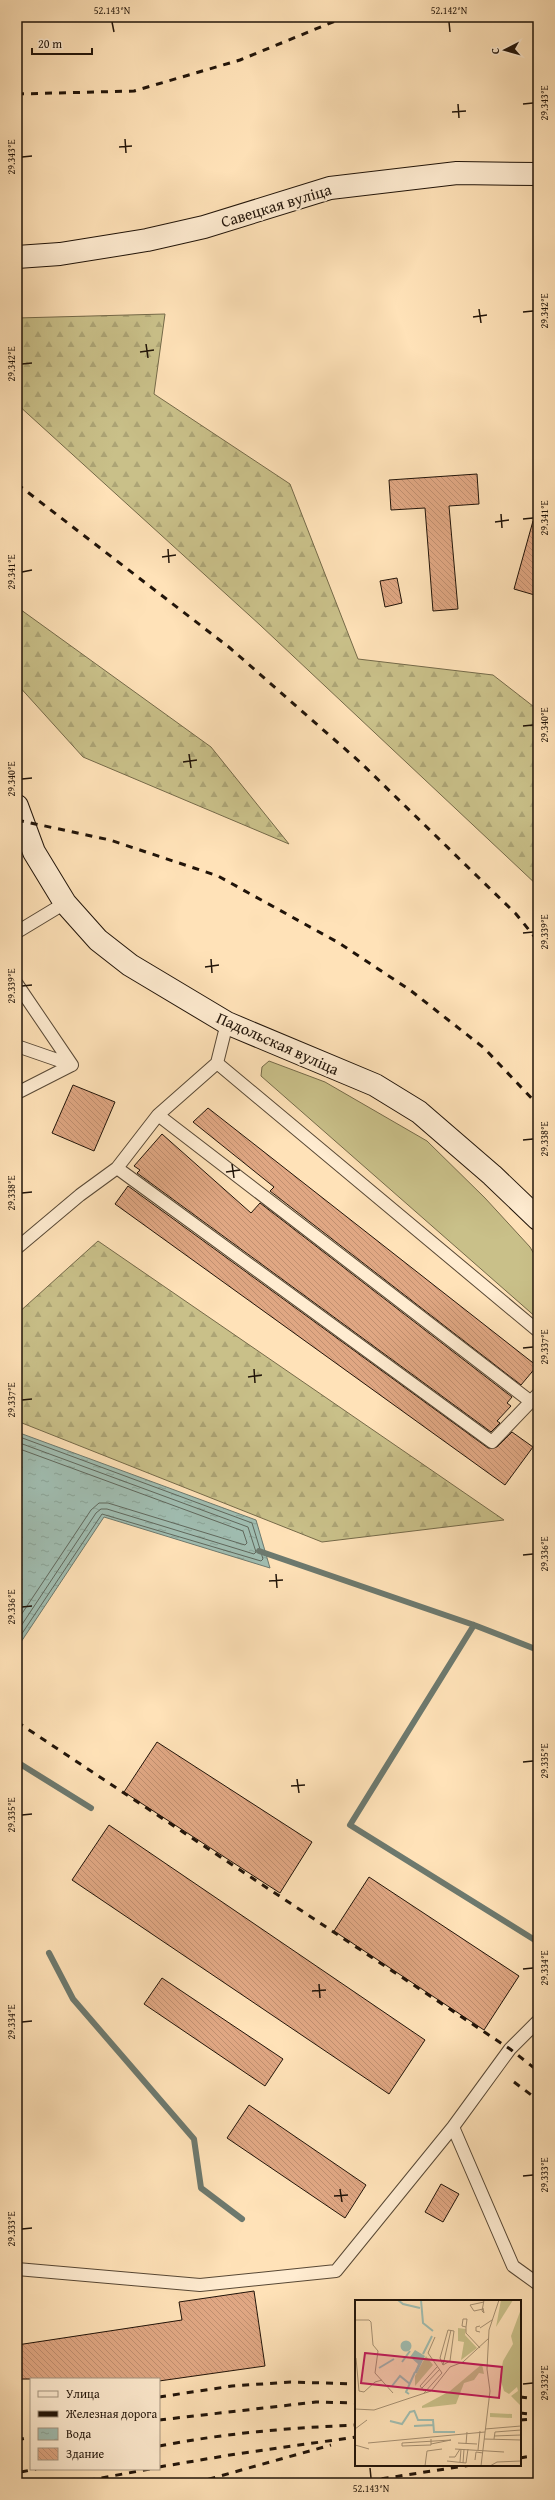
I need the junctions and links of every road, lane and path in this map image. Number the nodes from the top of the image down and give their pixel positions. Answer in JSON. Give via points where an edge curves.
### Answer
{"nodes":[{"id":1,"x":538,"y":174,"type":"edge"},
{"id":2,"x":17,"y":257,"type":"edge"},
{"id":3,"x":17,"y":806,"type":"edge"},
{"id":4,"x":65,"y":903,"type":"junction"},
{"id":5,"x":17,"y":932,"type":"edge"},
{"id":6,"x":17,"y":984,"type":"edge"},
{"id":7,"x":228,"y":1023,"type":"junction"},
{"id":8,"x":17,"y":1046,"type":"edge"},
{"id":9,"x":217,"y":1063,"type":"junction"},
{"id":10,"x":72,"y":1065,"type":"junction"},
{"id":11,"x":17,"y":1093,"type":"edge"},
{"id":12,"x":158,"y":1115,"type":"junction"},
{"id":13,"x":117,"y":1168,"type":"junction"},
{"id":14,"x":538,"y":1219,"type":"edge"},
{"id":15,"x":17,"y":1248,"type":"edge"},
{"id":16,"x":538,"y":1331,"type":"edge"},
{"id":17,"x":534,"y":1398,"type":"edge"},
{"id":18,"x":538,"y":2021,"type":"edge"},
{"id":19,"x":453,"y":2127,"type":"junction"},
{"id":20,"x":17,"y":2269,"type":"edge"},
{"id":21,"x":538,"y":2284,"type":"edge"}],
"edges":[{"from":1,"to":2,"type":"main road","name":"Савецкая вуліца","via":[[457,173],[330,188],[204,227],[146,240],[60,254]]},
{"from":3,"to":4,"type":"main road","name":"Падольская вуліца","via":[[34,852]]},
{"from":4,"to":5,"type":"lane"},
{"from":4,"to":7,"type":"main road","name":"Падольская вуліца","via":[[98,940],[130,965]]},
{"from":6,"to":10,"type":"lane"},
{"from":7,"to":9,"type":"lane"},
{"from":7,"to":14,"type":"main road","name":"Падольская вуліца","via":[[375,1085],[419,1112]]},
{"from":8,"to":10,"type":"lane"},
{"from":9,"to":12,"type":"lane"},
{"from":9,"to":16,"type":"lane"},
{"from":10,"to":11,"type":"lane"},
{"from":12,"to":13,"type":"lane"},
{"from":12,"to":17,"type":"lane"},
{"from":13,"to":15,"type":"lane","via":[[80,1195]]},
{"from":13,"to":17,"type":"lane","via":[[492,1442]]},
{"from":18,"to":19,"type":"lane","via":[[510,2049]]},
{"from":19,"to":20,"type":"lane","via":[[336,2271],[200,2285]]},
{"from":19,"to":21,"type":"lane","via":[[513,2266]]}]}
